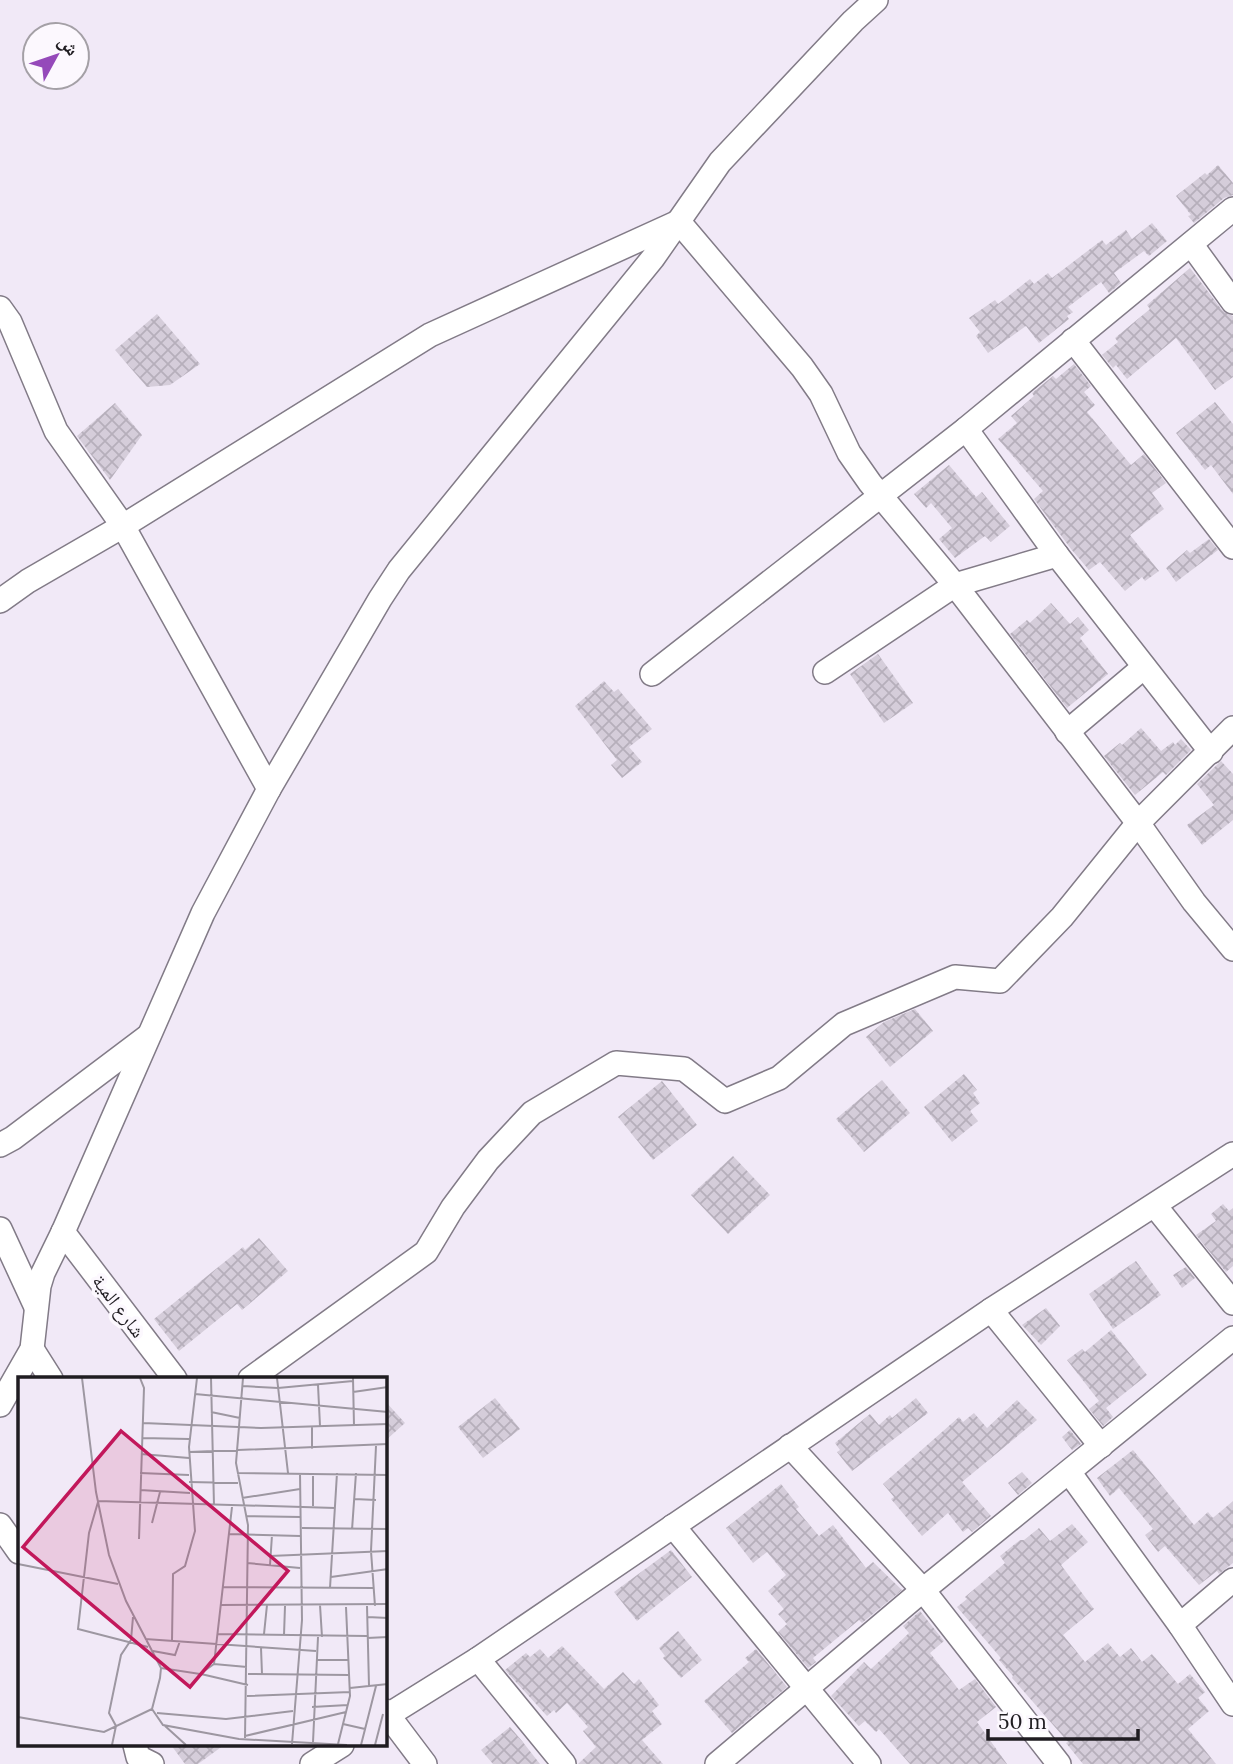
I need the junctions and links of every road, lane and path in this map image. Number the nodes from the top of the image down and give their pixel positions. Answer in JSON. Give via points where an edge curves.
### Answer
{"nodes":[{"id":1,"x":876,"y":0,"type":"edge"},
{"id":2,"x":1233,"y":209,"type":"edge"},
{"id":3,"x":679,"y":222,"type":"junction"},
{"id":4,"x":1191,"y":244,"type":"junction"},
{"id":5,"x":1233,"y":302,"type":"edge"},
{"id":6,"x":0,"y":308,"type":"edge"},
{"id":7,"x":1073,"y":340,"type":"junction"},
{"id":8,"x":966,"y":429,"type":"junction"},
{"id":9,"x":882,"y":495,"type":"junction"},
{"id":10,"x":123,"y":526,"type":"junction"},
{"id":11,"x":1233,"y":547,"type":"edge"},
{"id":12,"x":1057,"y":555,"type":"junction"},
{"id":13,"x":955,"y":585,"type":"junction"},
{"id":14,"x":0,"y":601,"type":"edge"},
{"id":15,"x":1144,"y":667,"type":"junction"},
{"id":16,"x":825,"y":672,"type":"dead end"},
{"id":17,"x":652,"y":674,"type":"dead end"},
{"id":18,"x":1233,"y":728,"type":"edge"},
{"id":19,"x":1067,"y":732,"type":"junction"},
{"id":20,"x":1211,"y":752,"type":"junction"},
{"id":21,"x":269,"y":789,"type":"junction"},
{"id":22,"x":1138,"y":823,"type":"junction"},
{"id":23,"x":1233,"y":949,"type":"edge"},
{"id":24,"x":149,"y":1035,"type":"junction"},
{"id":25,"x":0,"y":1145,"type":"edge"},
{"id":26,"x":1233,"y":1154,"type":"edge"},
{"id":27,"x":1155,"y":1206,"type":"junction"},
{"id":28,"x":0,"y":1229,"type":"edge"},
{"id":29,"x":63,"y":1232,"type":"junction"},
{"id":30,"x":1233,"y":1303,"type":"edge"},
{"id":31,"x":36,"y":1307,"type":"junction"},
{"id":32,"x":990,"y":1310,"type":"junction"},
{"id":33,"x":1233,"y":1338,"type":"edge"},
{"id":34,"x":32,"y":1349,"type":"junction"},
{"id":35,"x":50,"y":1377,"type":"edge"},
{"id":36,"x":172,"y":1377,"type":"edge"},
{"id":37,"x":253,"y":1377,"type":"edge"},
{"id":38,"x":0,"y":1405,"type":"edge"},
{"id":39,"x":1101,"y":1446,"type":"junction"},
{"id":40,"x":790,"y":1447,"type":"junction"},
{"id":41,"x":1069,"y":1472,"type":"junction"},
{"id":42,"x":673,"y":1527,"type":"junction"},
{"id":43,"x":1233,"y":1580,"type":"edge"},
{"id":44,"x":923,"y":1590,"type":"junction"},
{"id":45,"x":1180,"y":1625,"type":"junction"},
{"id":46,"x":478,"y":1659,"type":"junction"},
{"id":47,"x":807,"y":1688,"type":"junction"},
{"id":48,"x":1233,"y":1704,"type":"edge"},
{"id":49,"x":387,"y":1714,"type":"edge"},
{"id":50,"x":387,"y":1716,"type":"edge"},
{"id":51,"x":340,"y":1746,"type":"edge"},
{"id":52,"x":312,"y":1764,"type":"edge"},
{"id":53,"x":425,"y":1764,"type":"edge"},
{"id":54,"x":564,"y":1764,"type":"edge"},
{"id":55,"x":717,"y":1764,"type":"edge"},
{"id":56,"x":869,"y":1764,"type":"edge"},
{"id":57,"x":1059,"y":1764,"type":"edge"}],
"edges":[{"from":1,"to":3,"type":"street","via":[[720,162]]},
{"from":2,"to":4,"type":"street"},
{"from":3,"to":9,"type":"street","via":[[802,367],[821,394],[849,453]]},
{"from":3,"to":10,"type":"street","via":[[430,335]]},
{"from":3,"to":21,"type":"street","via":[[399,570]]},
{"from":4,"to":5,"type":"street"},
{"from":4,"to":7,"type":"street"},
{"from":6,"to":10,"type":"street","via":[[56,431]]},
{"from":7,"to":8,"type":"street"},
{"from":7,"to":11,"type":"street"},
{"from":8,"to":9,"type":"street"},
{"from":8,"to":12,"type":"street"},
{"from":9,"to":13,"type":"street"},
{"from":9,"to":17,"type":"street"},
{"from":10,"to":14,"type":"street"},
{"from":10,"to":21,"type":"street"},
{"from":12,"to":13,"type":"street"},
{"from":12,"to":15,"type":"street"},
{"from":13,"to":16,"type":"street"},
{"from":13,"to":19,"type":"street"},
{"from":15,"to":19,"type":"street"},
{"from":15,"to":20,"type":"street"},
{"from":18,"to":20,"type":"street"},
{"from":19,"to":22,"type":"street"},
{"from":20,"to":22,"type":"street"},
{"from":21,"to":24,"type":"street","via":[[202,913]]},
{"from":22,"to":23,"type":"street"},
{"from":22,"to":37,"type":"street","via":[[1062,917],[1000,981],[955,977],[844,1024],[779,1079],[725,1101],[684,1069],[616,1063],[532,1113],[488,1160],[426,1252]]},
{"from":24,"to":25,"type":"street"},
{"from":24,"to":29,"type":"street"},
{"from":26,"to":27,"type":"street"},
{"from":27,"to":30,"type":"street"},
{"from":27,"to":32,"type":"street"},
{"from":28,"to":31,"type":"street"},
{"from":29,"to":31,"type":"street","via":[[43,1273]]},
{"from":29,"to":36,"type":"street","name":"شارع المية"},
{"from":31,"to":34,"type":"street"},
{"from":32,"to":39,"type":"street"},
{"from":32,"to":40,"type":"street"},
{"from":33,"to":39,"type":"street"},
{"from":34,"to":35,"type":"street"},
{"from":34,"to":38,"type":"street"},
{"from":39,"to":41,"type":"street"},
{"from":40,"to":42,"type":"street"},
{"from":40,"to":44,"type":"street"},
{"from":41,"to":44,"type":"street"},
{"from":41,"to":45,"type":"street"},
{"from":42,"to":46,"type":"street"},
{"from":42,"to":47,"type":"street"},
{"from":43,"to":45,"type":"street"},
{"from":44,"to":47,"type":"street"},
{"from":44,"to":57,"type":"street"},
{"from":45,"to":48,"type":"street"},
{"from":46,"to":49,"type":"street"},
{"from":46,"to":54,"type":"street"},
{"from":47,"to":55,"type":"street"},
{"from":47,"to":56,"type":"street"},
{"from":50,"to":53,"type":"street"},
{"from":51,"to":52,"type":"street"}]}
